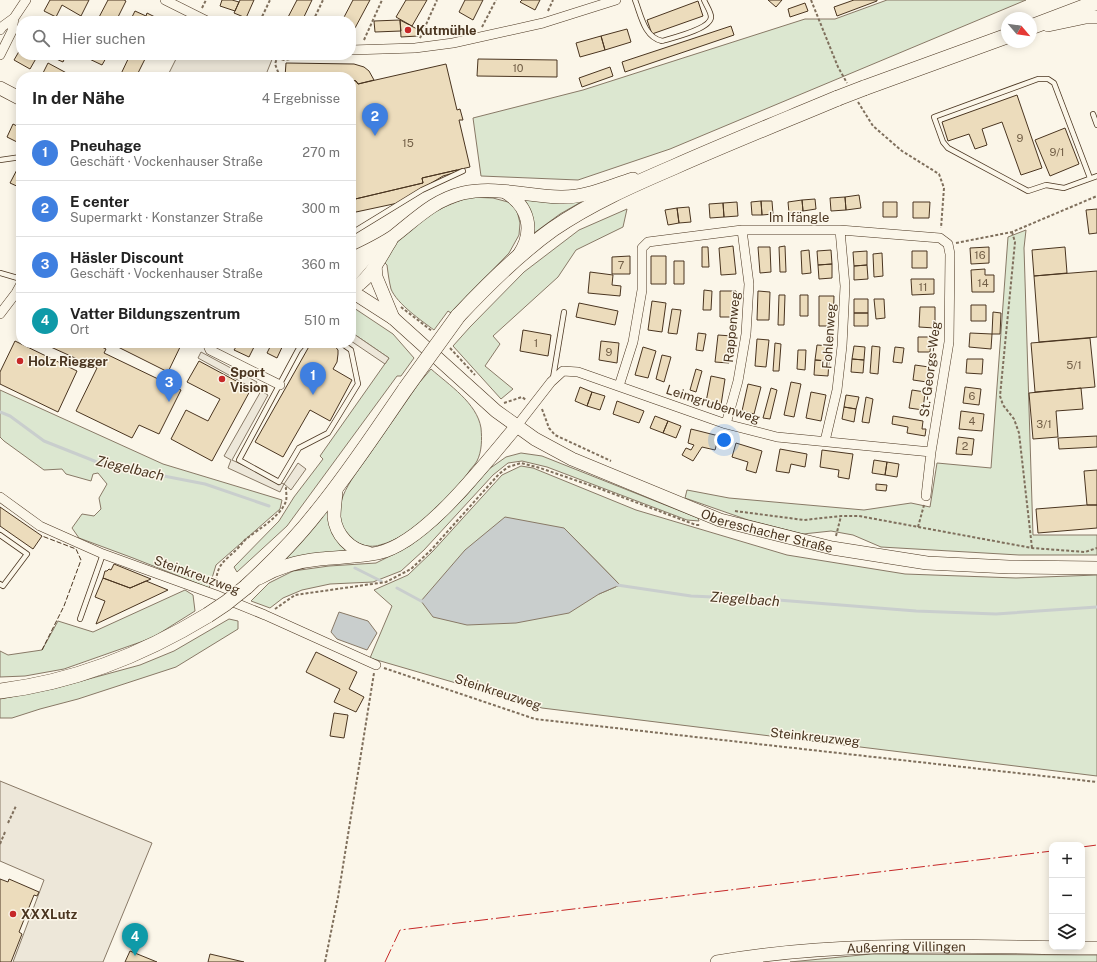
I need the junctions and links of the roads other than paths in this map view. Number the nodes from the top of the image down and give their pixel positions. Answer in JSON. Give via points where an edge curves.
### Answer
{"nodes":[{"id":1,"x":26,"y":0,"type":"edge"},
{"id":2,"x":165,"y":0,"type":"edge"},
{"id":3,"x":616,"y":0,"type":"edge"},
{"id":4,"x":635,"y":0,"type":"edge"},
{"id":5,"x":704,"y":0,"type":"edge"},
{"id":6,"x":1080,"y":0,"type":"edge"},
{"id":7,"x":1097,"y":2,"type":"edge"},
{"id":8,"x":197,"y":16,"type":"edge"},
{"id":9,"x":1097,"y":17,"type":"edge"},
{"id":10,"x":14,"y":18,"type":"junction"},
{"id":11,"x":1037,"y":25,"type":"edge"},
{"id":12,"x":1037,"y":26,"type":"edge"},
{"id":13,"x":1037,"y":27,"type":"edge"},
{"id":14,"x":0,"y":30,"type":"edge"},
{"id":15,"x":1001,"y":38,"type":"edge"},
{"id":16,"x":356,"y":50,"type":"edge"},
{"id":17,"x":0,"y":55,"type":"edge"},
{"id":18,"x":0,"y":88,"type":"edge"},
{"id":19,"x":16,"y":96,"type":"edge"},
{"id":20,"x":1093,"y":114,"type":"dead end"},
{"id":21,"x":1097,"y":125,"type":"edge"},
{"id":22,"x":16,"y":158,"type":"edge"},
{"id":23,"x":0,"y":160,"type":"edge"},
{"id":24,"x":678,"y":165,"type":"junction"},
{"id":25,"x":463,"y":171,"type":"dead end"},
{"id":26,"x":1097,"y":176,"type":"edge"},
{"id":27,"x":1090,"y":178,"type":"junction"},
{"id":28,"x":505,"y":192,"type":"junction"},
{"id":29,"x":356,"y":230,"type":"edge"},
{"id":30,"x":742,"y":230,"type":"junction"},
{"id":31,"x":840,"y":230,"type":"junction"},
{"id":32,"x":394,"y":235,"type":"junction"},
{"id":33,"x":948,"y":244,"type":"joint"},
{"id":34,"x":378,"y":246,"type":"junction"},
{"id":35,"x":519,"y":256,"type":"junction"},
{"id":36,"x":356,"y":257,"type":"edge"},
{"id":37,"x":375,"y":265,"type":"junction"},
{"id":38,"x":356,"y":270,"type":"edge"},
{"id":39,"x":0,"y":273,"type":"edge"},
{"id":40,"x":16,"y":278,"type":"edge"},
{"id":41,"x":356,"y":287,"type":"edge"},
{"id":42,"x":356,"y":293,"type":"edge"},
{"id":43,"x":16,"y":294,"type":"edge"},
{"id":44,"x":564,"y":312,"type":"dead end"},
{"id":45,"x":0,"y":314,"type":"edge"},
{"id":46,"x":393,"y":318,"type":"junction"},
{"id":47,"x":209,"y":348,"type":"edge"},
{"id":48,"x":300,"y":348,"type":"edge"},
{"id":49,"x":348,"y":348,"type":"edge"},
{"id":50,"x":553,"y":380,"type":"junction"},
{"id":51,"x":280,"y":385,"type":"junction"},
{"id":52,"x":619,"y":386,"type":"junction"},
{"id":53,"x":726,"y":424,"type":"junction"},
{"id":54,"x":516,"y":427,"type":"junction"},
{"id":55,"x":825,"y":441,"type":"junction"},
{"id":56,"x":931,"y":452,"type":"junction"},
{"id":57,"x":336,"y":488,"type":"junction"},
{"id":58,"x":926,"y":496,"type":"road end"},
{"id":59,"x":0,"y":497,"type":"edge"},
{"id":60,"x":0,"y":535,"type":"edge"},
{"id":61,"x":103,"y":554,"type":"junction"},
{"id":62,"x":372,"y":554,"type":"junction"},
{"id":63,"x":1097,"y":568,"type":"edge"},
{"id":64,"x":0,"y":584,"type":"edge"},
{"id":65,"x":247,"y":585,"type":"junction"},
{"id":66,"x":80,"y":618,"type":"dead end"},
{"id":67,"x":376,"y":665,"type":"road end"},
{"id":68,"x":0,"y":691,"type":"edge"},
{"id":69,"x":1097,"y":948,"type":"edge"},
{"id":70,"x":717,"y":962,"type":"edge"}],
"edges":[{"from":1,"to":10,"type":"street"},
{"from":2,"to":8,"type":"street"},
{"from":3,"to":16,"type":"street","via":[[543,23],[453,43],[416,48]]},
{"from":4,"to":5,"type":"lane","via":[[648,33],[656,40],[662,41],[708,24],[711,16]]},
{"from":6,"to":11,"type":"main road"},
{"from":7,"to":12,"type":"main road"},
{"from":9,"to":13,"type":"main road"},
{"from":10,"to":14,"type":"street"},
{"from":10,"to":17,"type":"street","via":[[12,31]]},
{"from":15,"to":24,"type":"main road","bridge":true,"via":[[838,98]]},
{"from":18,"to":19,"type":"main road"},
{"from":20,"to":21,"type":"lane"},
{"from":22,"to":23,"type":"lane"},
{"from":24,"to":28,"type":"main road","via":[[574,196]]},
{"from":24,"to":35,"type":"main road","via":[[592,205],[553,229]]},
{"from":25,"to":29,"type":"lane","via":[[422,190]]},
{"from":26,"to":27,"type":"lane"},
{"from":27,"to":27,"type":"lane","via":[[1054,83],[1048,79],[1038,79],[934,117],[943,142],[948,148],[1028,191],[1046,185],[1064,188]]},
{"from":28,"to":32,"type":"main road","via":[[494,190],[452,197],[432,206]]},
{"from":28,"to":35,"type":"main road","via":[[522,206],[527,220],[528,235]]},
{"from":30,"to":31,"type":"street","name":"Im Ifängle"},
{"from":30,"to":52,"type":"street","name":"Im Ifängle","via":[[648,242],[642,248],[642,290],[633,342]]},
{"from":30,"to":53,"type":"street","name":"Rappenweg","via":[[749,284],[746,334],[738,381]]},
{"from":31,"to":33,"type":"street","name":"Im Ifängle","via":[[940,238]]},
{"from":31,"to":55,"type":"street","name":"Fohlenweg","via":[[845,286],[842,346],[837,390]]},
{"from":32,"to":34,"type":"main road"},
{"from":32,"to":37,"type":"main road"},
{"from":33,"to":56,"type":"street","name":"St.-Georgs-Weg","via":[[949,342]]},
{"from":34,"to":36,"type":"main road"},
{"from":34,"to":38,"type":"main road"},
{"from":35,"to":57,"type":"main road","bridge":true,"via":[[458,316]]},
{"from":37,"to":41,"type":"main road"},
{"from":37,"to":46,"type":"main road","via":[[376,277]]},
{"from":39,"to":40,"type":"lane"},
{"from":42,"to":46,"type":"main road","name":"Obereschacher Straße"},
{"from":43,"to":45,"type":"street"},
{"from":44,"to":50,"type":"lane"},
{"from":46,"to":54,"type":"main road","name":"Obereschacher Straße","via":[[496,412]]},
{"from":47,"to":51,"type":"street"},
{"from":48,"to":51,"type":"lane"},
{"from":49,"to":51,"type":"lane","via":[[351,350],[358,384],[328,433],[299,448],[278,482],[239,460]]},
{"from":50,"to":52,"type":"street","name":"Leimgrubenweg","via":[[562,372],[578,372]]},
{"from":50,"to":54,"type":"street","name":"Leimgrubenweg"},
{"from":52,"to":53,"type":"street","name":"Leimgrubenweg"},
{"from":53,"to":55,"type":"street","name":"Leimgrubenweg","via":[[777,437]]},
{"from":54,"to":62,"type":"main road","via":[[435,517],[399,544]]},
{"from":54,"to":63,"type":"main road","name":"Obereschacher Straße","via":[[572,459],[722,515],[832,548],[927,563]]},
{"from":55,"to":56,"type":"street","name":"Leimgrubenweg"},
{"from":56,"to":58,"type":"street","name":"St.-Georgs-Weg"},
{"from":57,"to":62,"type":"main road","via":[[334,515],[340,534],[353,548]]},
{"from":57,"to":65,"type":"main road","via":[[297,536]]},
{"from":59,"to":61,"type":"street","name":"Steinkreuzweg","via":[[40,526]]},
{"from":60,"to":64,"type":"lane","via":[[27,554],[3,586]]},
{"from":61,"to":66,"type":"lane"},
{"from":61,"to":67,"type":"street","name":"Steinkreuzweg","via":[[216,595]]},
{"from":62,"to":65,"type":"main road","via":[[296,563],[272,571]]},
{"from":65,"to":68,"type":"main road","bridge":true,"via":[[208,615],[161,642],[112,663],[61,680]]},
{"from":69,"to":70,"type":"main road","name":"Außenring Villingen","via":[[869,947],[788,952]]}]}
